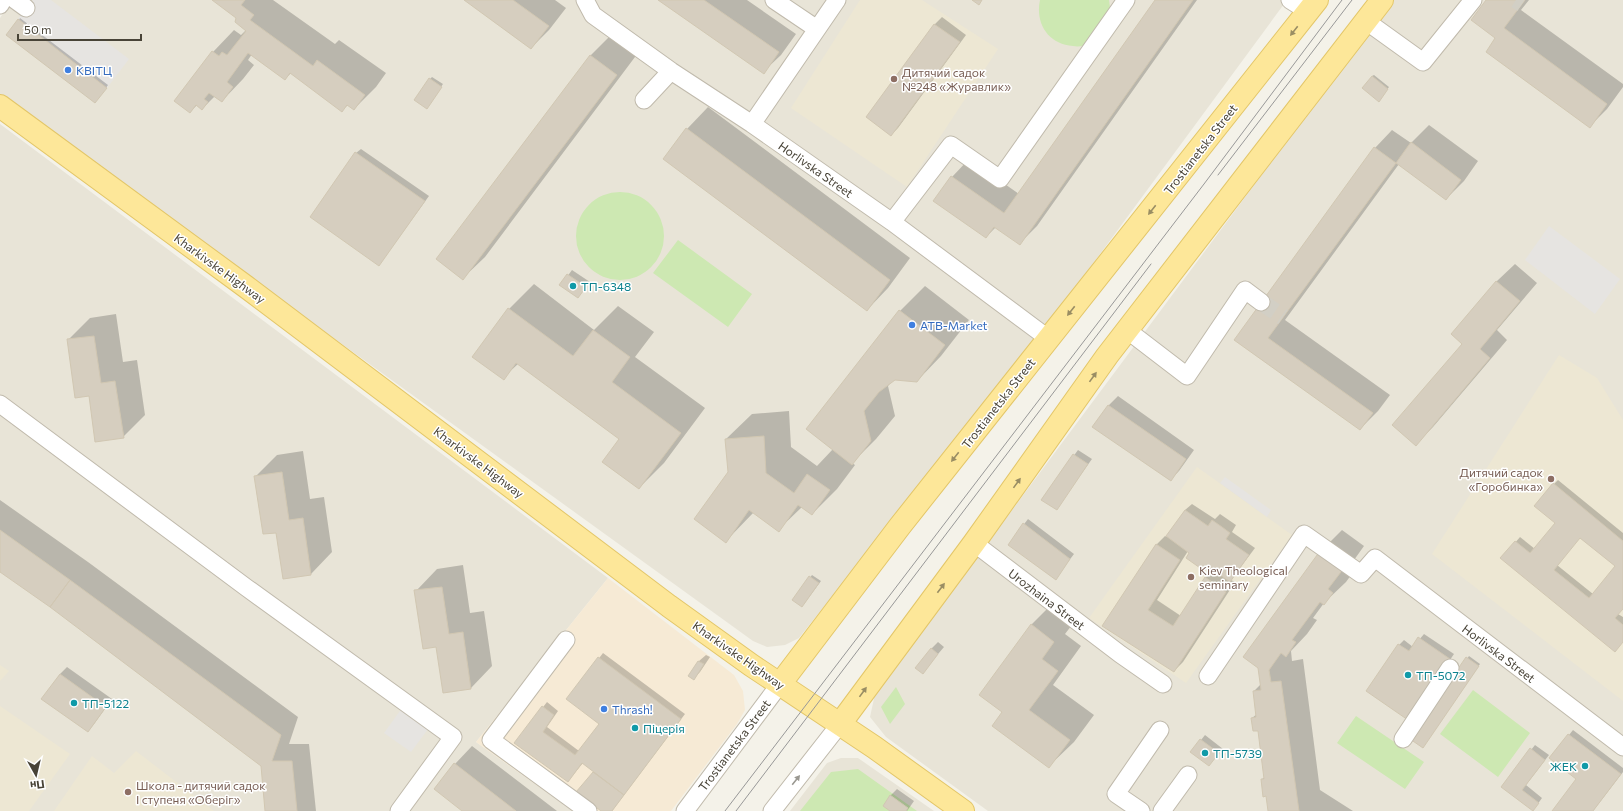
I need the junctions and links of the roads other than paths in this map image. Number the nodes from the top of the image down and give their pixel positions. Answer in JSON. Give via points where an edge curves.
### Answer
{"nodes":[{"id":1,"x":4,"y":0,"type":"edge"},
{"id":2,"x":585,"y":0,"type":"edge"},
{"id":3,"x":774,"y":0,"type":"edge"},
{"id":4,"x":837,"y":0,"type":"edge"},
{"id":5,"x":1126,"y":0,"type":"edge"},
{"id":6,"x":1290,"y":0,"type":"edge"},
{"id":7,"x":1382,"y":0,"type":"edge"},
{"id":8,"x":1473,"y":0,"type":"edge"},
{"id":9,"x":0,"y":5,"type":"edge"},
{"id":10,"x":1313,"y":6,"type":"edge"},
{"id":11,"x":1366,"y":21,"type":"junction"},
{"id":12,"x":817,"y":29,"type":"junction"},
{"id":13,"x":672,"y":71,"type":"junction"},
{"id":14,"x":644,"y":100,"type":"dead end"},
{"id":15,"x":0,"y":106,"type":"edge"},
{"id":16,"x":752,"y":124,"type":"junction"},
{"id":17,"x":892,"y":222,"type":"junction"},
{"id":18,"x":1261,"y":302,"type":"tunnel mouth"},
{"id":19,"x":1127,"y":330,"type":"junction"},
{"id":20,"x":1049,"y":339,"type":"junction"},
{"id":21,"x":0,"y":404,"type":"edge"},
{"id":22,"x":974,"y":543,"type":"junction"},
{"id":23,"x":566,"y":640,"type":"dead end"},
{"id":24,"x":1450,"y":668,"type":"dead end"},
{"id":25,"x":1208,"y":676,"type":"dead end"},
{"id":26,"x":780,"y":684,"type":"junction"},
{"id":27,"x":1163,"y":684,"type":"dead end"},
{"id":28,"x":840,"y":724,"type":"junction"},
{"id":29,"x":1160,"y":730,"type":"dead end"},
{"id":30,"x":1404,"y":739,"type":"dead end"},
{"id":31,"x":1623,"y":747,"type":"edge"},
{"id":32,"x":1188,"y":776,"type":"dead end"},
{"id":33,"x":399,"y":811,"type":"edge"},
{"id":34,"x":588,"y":811,"type":"edge"},
{"id":35,"x":685,"y":811,"type":"edge"},
{"id":36,"x":772,"y":811,"type":"edge"},
{"id":37,"x":963,"y":811,"type":"edge"},
{"id":38,"x":1141,"y":811,"type":"edge"},
{"id":39,"x":1162,"y":811,"type":"edge"}],
"edges":[{"from":1,"to":9,"type":"street"},
{"from":2,"to":13,"type":"street","name":"Horlivska Street","via":[[593,15]]},
{"from":3,"to":12,"type":"street"},
{"from":4,"to":12,"type":"street"},
{"from":5,"to":17,"type":"street","via":[[1000,179],[951,145]]},
{"from":6,"to":10,"type":"street"},
{"from":7,"to":11,"type":"main road"},
{"from":8,"to":11,"type":"street","via":[[1423,62]]},
{"from":10,"to":20,"type":"main road","name":"Trostianetska Street","one_way":true},
{"from":11,"to":19,"type":"main road"},
{"from":12,"to":16,"type":"street"},
{"from":13,"to":14,"type":"street"},
{"from":13,"to":16,"type":"street","name":"Horlivska Street"},
{"from":15,"to":26,"type":"main road","name":"Kharkivske Highway","via":[[245,286],[669,606]]},
{"from":16,"to":17,"type":"street","name":"Horlivska Street"},
{"from":17,"to":20,"type":"street","name":"Horlivska Street"},
{"from":18,"to":19,"type":"street","via":[[1245,290],[1187,376]]},
{"from":22,"to":19,"type":"main road","one_way":true},
{"from":20,"to":26,"type":"main road","name":"Trostianetska Street","one_way":true,"via":[[900,526]]},
{"from":21,"to":33,"type":"street","via":[[241,584],[453,737]]},
{"from":22,"to":27,"type":"street","name":"Urozhaina Street"},
{"from":28,"to":22,"type":"main road","one_way":true},
{"from":23,"to":34,"type":"street","via":[[491,740]]},
{"from":24,"to":30,"type":"street"},
{"from":25,"to":31,"type":"street","name":"Horlivska Street","via":[[1304,534],[1361,574],[1375,558]]},
{"from":26,"to":28,"type":"main road","name":"Kharkivske Highway"},
{"from":26,"to":35,"type":"street","name":"Trostianetska Street"},
{"from":36,"to":28,"type":"street","one_way":true},
{"from":28,"to":37,"type":"main road","name":"Kharkivske Highway"},
{"from":29,"to":38,"type":"street","via":[[1116,794]]},
{"from":32,"to":39,"type":"street"}]}
